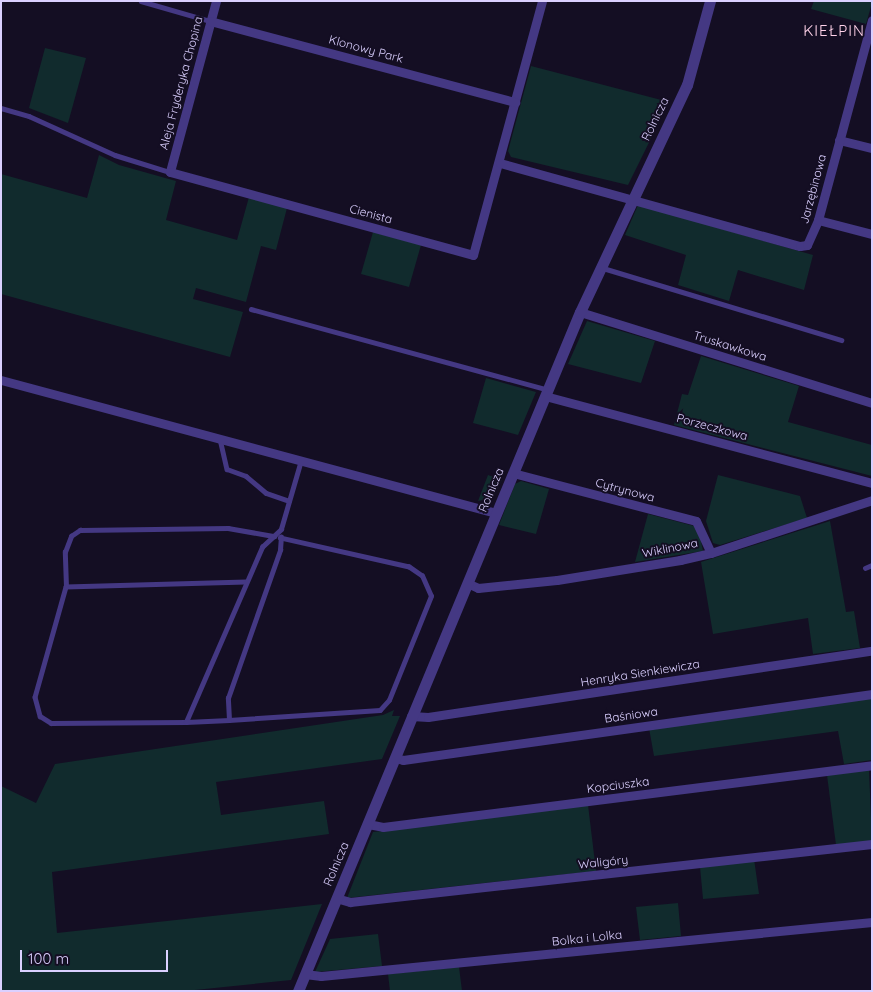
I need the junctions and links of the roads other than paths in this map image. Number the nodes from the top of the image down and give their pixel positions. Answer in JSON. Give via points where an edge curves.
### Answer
{"nodes":[{"id":1,"x":141,"y":1,"type":"edge"},
{"id":2,"x":216,"y":1,"type":"edge"},
{"id":3,"x":542,"y":1,"type":"edge"},
{"id":4,"x":710,"y":1,"type":"edge"},
{"id":5,"x":872,"y":20,"type":"edge"},
{"id":6,"x":210,"y":21,"type":"junction"},
{"id":7,"x":515,"y":102,"type":"junction"},
{"id":8,"x":1,"y":108,"type":"edge"},
{"id":9,"x":839,"y":140,"type":"junction"},
{"id":10,"x":872,"y":148,"type":"edge"},
{"id":11,"x":500,"y":163,"type":"junction"},
{"id":12,"x":170,"y":172,"type":"junction"},
{"id":13,"x":632,"y":199,"type":"junction"},
{"id":14,"x":818,"y":220,"type":"junction"},
{"id":15,"x":872,"y":234,"type":"edge"},
{"id":16,"x":602,"y":268,"type":"junction"},
{"id":17,"x":251,"y":309,"type":"dead end"},
{"id":18,"x":580,"y":312,"type":"junction"},
{"id":19,"x":841,"y":340,"type":"dead end"},
{"id":20,"x":1,"y":380,"type":"edge"},
{"id":21,"x":546,"y":393,"type":"junction"},
{"id":22,"x":872,"y":403,"type":"edge"},
{"id":23,"x":219,"y":437,"type":"junction"},
{"id":24,"x":301,"y":460,"type":"junction"},
{"id":25,"x":513,"y":473,"type":"junction"},
{"id":26,"x":872,"y":483,"type":"edge"},
{"id":27,"x":872,"y":500,"type":"edge"},
{"id":28,"x":289,"y":501,"type":"junction"},
{"id":29,"x":496,"y":513,"type":"junction"},
{"id":30,"x":281,"y":529,"type":"junction"},
{"id":31,"x":274,"y":536,"type":"junction"},
{"id":32,"x":280,"y":538,"type":"junction"},
{"id":33,"x":711,"y":553,"type":"junction"},
{"id":34,"x":872,"y":565,"type":"edge"},
{"id":35,"x":865,"y":568,"type":"dead end"},
{"id":36,"x":246,"y":582,"type":"junction"},
{"id":37,"x":466,"y":583,"type":"junction"},
{"id":38,"x":66,"y":587,"type":"junction"},
{"id":39,"x":872,"y":651,"type":"edge"},
{"id":40,"x":872,"y":694,"type":"edge"},
{"id":41,"x":411,"y":716,"type":"junction"},
{"id":42,"x":229,"y":720,"type":"junction"},
{"id":43,"x":186,"y":722,"type":"junction"},
{"id":44,"x":395,"y":758,"type":"junction"},
{"id":45,"x":872,"y":765,"type":"edge"},
{"id":46,"x":368,"y":824,"type":"junction"},
{"id":47,"x":872,"y":844,"type":"edge"},
{"id":48,"x":336,"y":898,"type":"junction"},
{"id":49,"x":872,"y":922,"type":"edge"},
{"id":50,"x":305,"y":974,"type":"junction"},
{"id":51,"x":298,"y":991,"type":"edge"}],
"edges":[{"from":1,"to":6,"type":"lane"},
{"from":2,"to":6,"type":"street","name":"Aleja Fryderyka Chopina"},
{"from":3,"to":7,"type":"street","name":"Cienista"},
{"from":4,"to":13,"type":"street","name":"Rolnicza","via":[[686,85]]},
{"from":5,"to":9,"type":"street","name":"Jarzębinowa"},
{"from":6,"to":7,"type":"street","name":"Klonowy Park"},
{"from":6,"to":12,"type":"street","name":"Aleja Fryderyka Chopina"},
{"from":7,"to":11,"type":"street","name":"Cienista"},
{"from":8,"to":12,"type":"lane","via":[[28,116],[115,154]]},
{"from":9,"to":10,"type":"street"},
{"from":9,"to":14,"type":"street","name":"Jarzębinowa"},
{"from":11,"to":12,"type":"street","name":"Cienista","via":[[472,255]]},
{"from":11,"to":13,"type":"street"},
{"from":13,"to":14,"type":"street","name":"Jarzębinowa","via":[[800,246],[809,244]]},
{"from":13,"to":16,"type":"street","name":"Rolnicza"},
{"from":14,"to":15,"type":"street"},
{"from":16,"to":18,"type":"street","name":"Rolnicza"},
{"from":16,"to":19,"type":"lane"},
{"from":17,"to":21,"type":"lane"},
{"from":18,"to":21,"type":"street","name":"Rolnicza"},
{"from":18,"to":22,"type":"street","name":"Truskawkowa"},
{"from":20,"to":23,"type":"street"},
{"from":21,"to":25,"type":"street","name":"Rolnicza"},
{"from":21,"to":26,"type":"street","name":"Porzeczkowa"},
{"from":23,"to":24,"type":"street"},
{"from":23,"to":28,"type":"lane","via":[[227,469],[246,476],[266,493]]},
{"from":24,"to":28,"type":"lane"},
{"from":24,"to":29,"type":"street"},
{"from":25,"to":29,"type":"street","name":"Rolnicza"},
{"from":25,"to":33,"type":"street","name":"Cytrynowa","via":[[696,521]]},
{"from":27,"to":33,"type":"street","name":"Wiklinowa"},
{"from":28,"to":30,"type":"lane"},
{"from":29,"to":37,"type":"street","name":"Rolnicza"},
{"from":30,"to":31,"type":"lane"},
{"from":30,"to":32,"type":"lane"},
{"from":31,"to":36,"type":"lane","via":[[262,547]]},
{"from":31,"to":38,"type":"lane","via":[[228,528],[80,530],[71,536],[65,552]]},
{"from":32,"to":42,"type":"lane","via":[[280,550],[228,698]]},
{"from":32,"to":42,"type":"lane","via":[[409,567],[422,576],[431,596],[389,700],[380,710]]},
{"from":33,"to":37,"type":"street","name":"Wiklinowa","via":[[556,580],[478,588]]},
{"from":34,"to":35,"type":"lane"},
{"from":36,"to":38,"type":"lane"},
{"from":36,"to":43,"type":"lane"},
{"from":37,"to":41,"type":"street","name":"Rolnicza"},
{"from":38,"to":43,"type":"lane","via":[[35,698],[40,716],[52,723]]},
{"from":39,"to":41,"type":"street","name":"Henryka Sienkiewicza","via":[[428,717]]},
{"from":40,"to":44,"type":"street","name":"Baśniowa","via":[[422,757]]},
{"from":41,"to":44,"type":"street","name":"Rolnicza"},
{"from":42,"to":43,"type":"lane"},
{"from":44,"to":46,"type":"street","name":"Rolnicza"},
{"from":45,"to":46,"type":"street","name":"Kopciuszka","via":[[393,826]]},
{"from":46,"to":48,"type":"street","name":"Rolnicza"},
{"from":47,"to":48,"type":"street","name":"Waligóry","via":[[350,902]]},
{"from":48,"to":50,"type":"street","name":"Rolnicza"},
{"from":49,"to":50,"type":"street","name":"Bolka i Lolka","via":[[331,975]]},
{"from":50,"to":51,"type":"street","name":"Rolnicza"}]}
